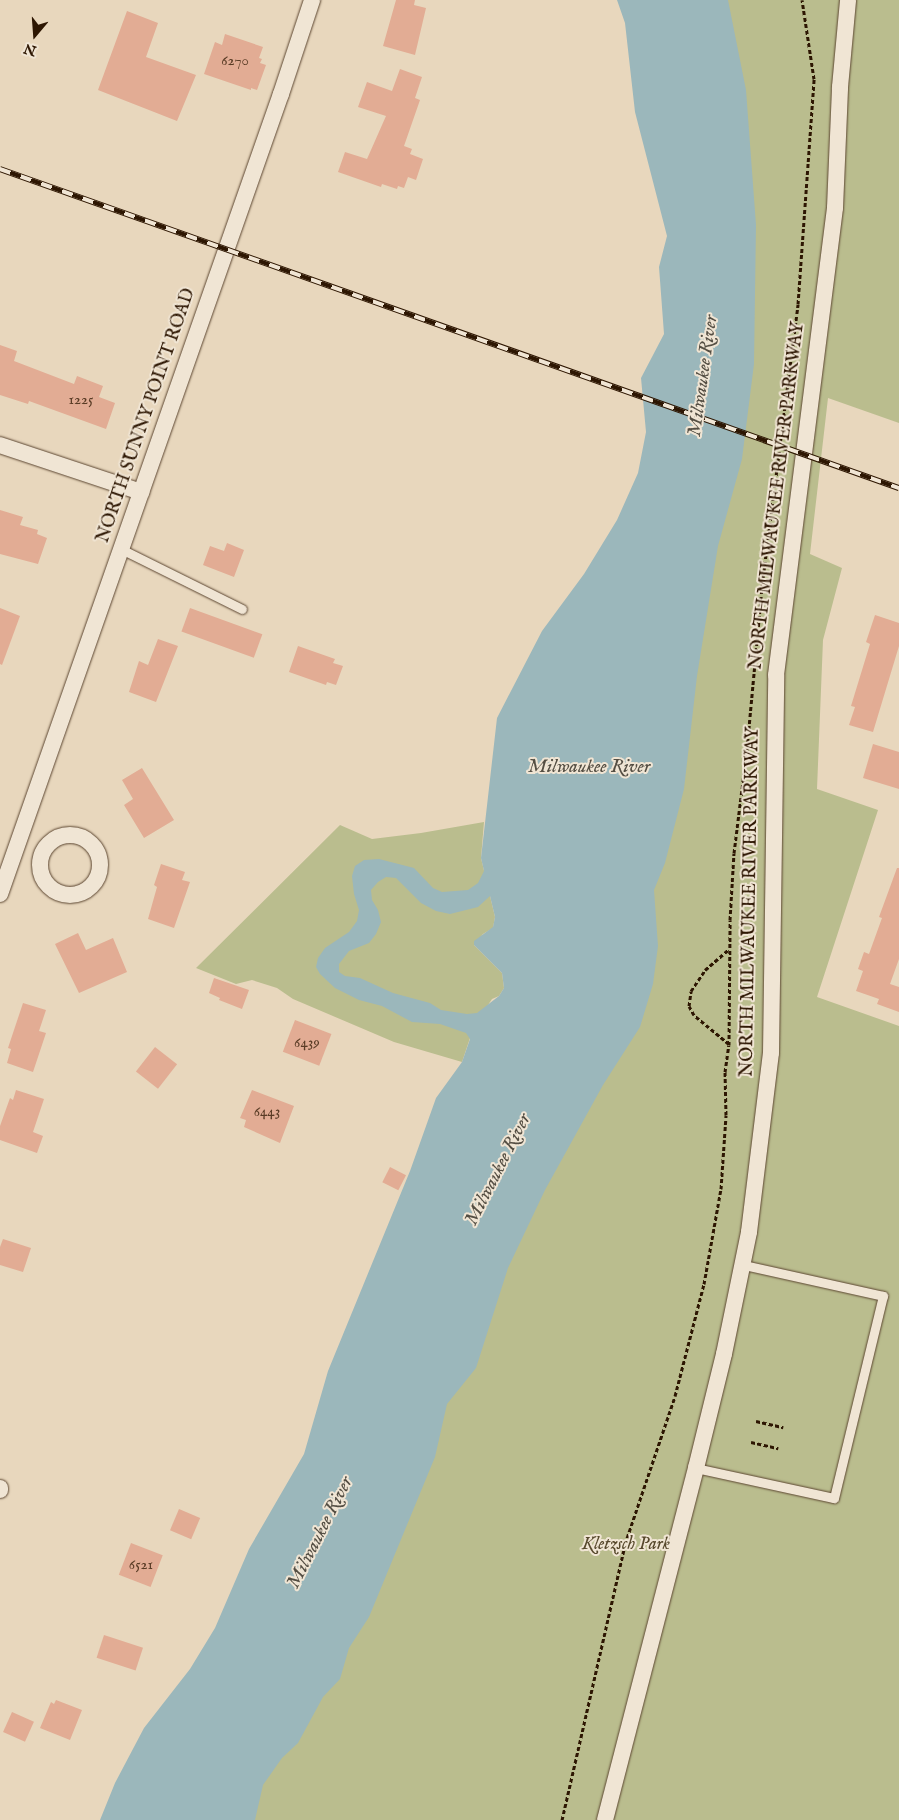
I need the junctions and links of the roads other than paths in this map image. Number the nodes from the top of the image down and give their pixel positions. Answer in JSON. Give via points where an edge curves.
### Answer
{"nodes":[{"id":1,"x":312,"y":0,"type":"edge"},
{"id":2,"x":848,"y":0,"type":"edge"},
{"id":3,"x":0,"y":445,"type":"edge"},
{"id":4,"x":141,"y":492,"type":"junction"},
{"id":5,"x":121,"y":549,"type":"junction"},
{"id":6,"x":242,"y":609,"type":"dead end"},
{"id":7,"x":17,"y":844,"type":"junction"},
{"id":8,"x":41,"y":854,"type":"dead end"},
{"id":9,"x":0,"y":894,"type":"edge"},
{"id":10,"x":744,"y":1265,"type":"junction"},
{"id":11,"x":696,"y":1468,"type":"junction"},
{"id":12,"x":605,"y":1820,"type":"edge"}],
"edges":[{"from":1,"to":4,"type":"street","name":"NORTH SUNNY POINT ROAD"},
{"from":2,"to":10,"type":"street","name":"NORTH MILWAUKEE RIVER PARKWAY","via":[[834,208],[776,675],[771,1053]]},
{"from":3,"to":4,"type":"street"},
{"from":4,"to":5,"type":"street","name":"NORTH SUNNY POINT ROAD"},
{"from":5,"to":6,"type":"lane"},
{"from":5,"to":7,"type":"street","name":"NORTH SUNNY POINT ROAD"},
{"from":7,"to":8,"type":"street"},
{"from":7,"to":9,"type":"street","name":"NORTH SUNNY POINT ROAD"},
{"from":10,"to":11,"type":"street","name":"NORTH MILWAUKEE RIVER PARKWAY"},
{"from":10,"to":11,"type":"lane","via":[[883,1296],[834,1498]]},
{"from":11,"to":12,"type":"street","name":"NORTH MILWAUKEE RIVER PARKWAY"}]}
